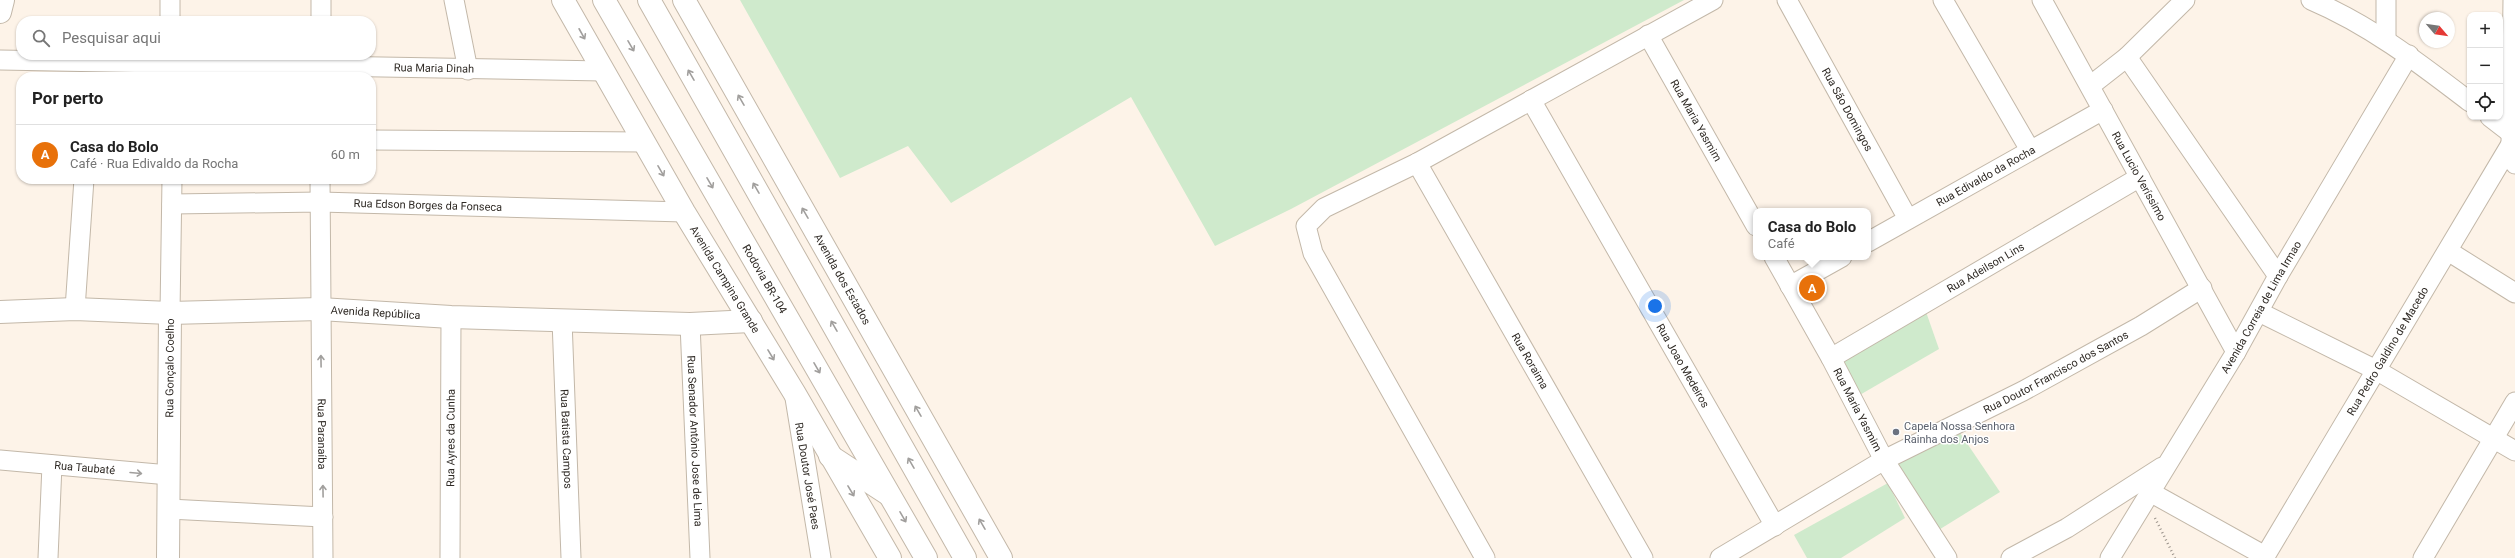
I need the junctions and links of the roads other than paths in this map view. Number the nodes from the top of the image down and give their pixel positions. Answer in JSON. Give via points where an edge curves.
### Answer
{"nodes":[{"id":1,"x":3,"y":0,"type":"edge"},
{"id":2,"x":170,"y":0,"type":"edge"},
{"id":3,"x":321,"y":0,"type":"edge"},
{"id":4,"x":454,"y":0,"type":"edge"},
{"id":5,"x":563,"y":0,"type":"edge"},
{"id":6,"x":604,"y":0,"type":"edge"},
{"id":7,"x":649,"y":0,"type":"edge"},
{"id":8,"x":684,"y":0,"type":"edge"},
{"id":9,"x":1713,"y":0,"type":"edge"},
{"id":10,"x":1787,"y":0,"type":"edge"},
{"id":11,"x":1943,"y":0,"type":"edge"},
{"id":12,"x":2042,"y":0,"type":"edge"},
{"id":13,"x":2185,"y":0,"type":"edge"},
{"id":14,"x":2310,"y":0,"type":"edge"},
{"id":15,"x":2386,"y":0,"type":"edge"},
{"id":16,"x":2513,"y":0,"type":"edge"},
{"id":17,"x":0,"y":12,"type":"edge"},
{"id":18,"x":170,"y":16,"type":"edge"},
{"id":19,"x":321,"y":16,"type":"edge"},
{"id":20,"x":1648,"y":35,"type":"junction"},
{"id":21,"x":2386,"y":39,"type":"junction"},
{"id":22,"x":2409,"y":55,"type":"junction"},
{"id":23,"x":2127,"y":57,"type":"junction"},
{"id":24,"x":0,"y":60,"type":"edge"},
{"id":25,"x":170,"y":65,"type":"edge"},
{"id":26,"x":321,"y":66,"type":"edge"},
{"id":27,"x":92,"y":70,"type":"edge"},
{"id":28,"x":468,"y":70,"type":"junction"},
{"id":29,"x":603,"y":71,"type":"junction"},
{"id":30,"x":2090,"y":86,"type":"junction"},
{"id":31,"x":1531,"y":100,"type":"junction"},
{"id":32,"x":2467,"y":100,"type":"edge"},
{"id":33,"x":2103,"y":110,"type":"junction"},
{"id":34,"x":2493,"y":120,"type":"edge"},
{"id":35,"x":2512,"y":139,"type":"junction"},
{"id":36,"x":376,"y":140,"type":"edge"},
{"id":37,"x":644,"y":142,"type":"junction"},
{"id":38,"x":2030,"y":150,"type":"junction"},
{"id":39,"x":1417,"y":164,"type":"junction"},
{"id":40,"x":2515,"y":164,"type":"edge"},
{"id":41,"x":2140,"y":177,"type":"junction"},
{"id":42,"x":84,"y":184,"type":"edge"},
{"id":43,"x":172,"y":184,"type":"edge"},
{"id":44,"x":320,"y":184,"type":"edge"},
{"id":45,"x":320,"y":202,"type":"junction"},
{"id":46,"x":172,"y":204,"type":"junction"},
{"id":47,"x":684,"y":212,"type":"junction"},
{"id":48,"x":1908,"y":219,"type":"junction"},
{"id":49,"x":1753,"y":221,"type":"edge"},
{"id":50,"x":1871,"y":240,"type":"edge"},
{"id":51,"x":2448,"y":251,"type":"junction"},
{"id":52,"x":1776,"y":260,"type":"edge"},
{"id":53,"x":1837,"y":260,"type":"edge"},
{"id":54,"x":2278,"y":276,"type":"junction"},
{"id":55,"x":1790,"y":286,"type":"junction"},
{"id":56,"x":2202,"y":288,"type":"junction"},
{"id":57,"x":2515,"y":293,"type":"edge"},
{"id":58,"x":74,"y":309,"type":"junction"},
{"id":59,"x":320,"y":309,"type":"junction"},
{"id":60,"x":0,"y":312,"type":"edge"},
{"id":61,"x":2259,"y":312,"type":"junction"},
{"id":62,"x":170,"y":313,"type":"junction"},
{"id":63,"x":450,"y":317,"type":"junction"},
{"id":64,"x":562,"y":320,"type":"junction"},
{"id":65,"x":751,"y":321,"type":"junction"},
{"id":66,"x":690,"y":324,"type":"junction"},
{"id":67,"x":2236,"y":352,"type":"junction"},
{"id":68,"x":1831,"y":358,"type":"junction"},
{"id":69,"x":2376,"y":370,"type":"junction"},
{"id":70,"x":795,"y":394,"type":"junction"},
{"id":71,"x":2515,"y":402,"type":"edge"},
{"id":72,"x":2493,"y":438,"type":"junction"},
{"id":73,"x":2515,"y":451,"type":"edge"},
{"id":74,"x":830,"y":456,"type":"junction"},
{"id":75,"x":0,"y":460,"type":"edge"},
{"id":76,"x":1884,"y":460,"type":"junction"},
{"id":77,"x":52,"y":465,"type":"junction"},
{"id":78,"x":2166,"y":465,"type":"junction"},
{"id":79,"x":169,"y":476,"type":"junction"},
{"id":80,"x":891,"y":496,"type":"junction"},
{"id":81,"x":2148,"y":496,"type":"junction"},
{"id":82,"x":169,"y":509,"type":"junction"},
{"id":83,"x":323,"y":517,"type":"junction"},
{"id":84,"x":1775,"y":526,"type":"junction"},
{"id":85,"x":2265,"y":557,"type":"edge"},
{"id":86,"x":48,"y":558,"type":"edge"},
{"id":87,"x":168,"y":558,"type":"edge"},
{"id":88,"x":323,"y":558,"type":"edge"},
{"id":89,"x":450,"y":558,"type":"edge"},
{"id":90,"x":571,"y":558,"type":"edge"},
{"id":91,"x":700,"y":558,"type":"edge"},
{"id":92,"x":821,"y":558,"type":"edge"},
{"id":93,"x":890,"y":558,"type":"edge"},
{"id":94,"x":926,"y":558,"type":"edge"},
{"id":95,"x":965,"y":558,"type":"edge"},
{"id":96,"x":1001,"y":558,"type":"edge"},
{"id":97,"x":1485,"y":558,"type":"edge"},
{"id":98,"x":1643,"y":558,"type":"edge"},
{"id":99,"x":1720,"y":558,"type":"edge"},
{"id":100,"x":1947,"y":558,"type":"edge"},
{"id":101,"x":2011,"y":558,"type":"edge"},
{"id":102,"x":2110,"y":558,"type":"edge"},
{"id":103,"x":2423,"y":558,"type":"edge"}],
"edges":[{"from":1,"to":17,"type":"main road"},
{"from":2,"to":18,"type":"street"},
{"from":3,"to":19,"type":"street"},
{"from":4,"to":28,"type":"street"},
{"from":5,"to":29,"type":"main road","name":"Avenida Campina Grande","one_way":true},
{"from":6,"to":80,"type":"main road","name":"Rodovia BR-104","one_way":true},
{"from":95,"to":7,"type":"main road","one_way":true},
{"from":96,"to":8,"type":"main road","name":"Avenida dos Estados","one_way":true},
{"from":9,"to":20,"type":"street"},
{"from":10,"to":48,"type":"street","name":"Rua São Domingos"},
{"from":11,"to":38,"type":"street"},
{"from":12,"to":30,"type":"street","name":"Rua Lucio Veríssimo"},
{"from":13,"to":23,"type":"street"},
{"from":14,"to":21,"type":"street"},
{"from":15,"to":21,"type":"street"},
{"from":16,"to":35,"type":"street"},
{"from":20,"to":31,"type":"street"},
{"from":20,"to":49,"type":"street","name":"Rua Maria Yasmim"},
{"from":21,"to":22,"type":"street"},
{"from":22,"to":32,"type":"street"},
{"from":22,"to":54,"type":"street","name":"Avenida Correia de Lima Irmao"},
{"from":23,"to":30,"type":"street"},
{"from":23,"to":54,"type":"street"},
{"from":24,"to":27,"type":"street","name":"Rua Maria Dinah"},
{"from":25,"to":26,"type":"street","name":"Rua Maria Dinah"},
{"from":25,"to":27,"type":"street","name":"Rua Maria Dinah"},
{"from":26,"to":28,"type":"street","name":"Rua Maria Dinah"},
{"from":28,"to":29,"type":"street","name":"Rua Maria Dinah"},
{"from":29,"to":37,"type":"main road","name":"Avenida Campina Grande"},
{"from":30,"to":33,"type":"street","name":"Rua Lucio Veríssimo"},
{"from":31,"to":39,"type":"street"},
{"from":31,"to":84,"type":"street","name":"Rua Joao Medeiros"},
{"from":33,"to":38,"type":"street","name":"Rua Edivaldo da Rocha"},
{"from":33,"to":41,"type":"street","name":"Rua Lucio Veríssimo"},
{"from":34,"to":35,"type":"street"},
{"from":35,"to":40,"type":"street"},
{"from":35,"to":51,"type":"street","name":"Rua Pedro Galdino de Macedo"},
{"from":36,"to":37,"type":"street"},
{"from":37,"to":47,"type":"main road","name":"Avenida Campina Grande","one_way":true},
{"from":38,"to":48,"type":"street","name":"Rua Edivaldo da Rocha"},
{"from":39,"to":97,"type":"street","via":[[1324,208],[1306,226],[1313,253]]},
{"from":39,"to":98,"type":"street","name":"Rua Roraima"},
{"from":41,"to":56,"type":"street","name":"Rua Lucio Veríssimo"},
{"from":41,"to":68,"type":"street","name":"Rua Adeilson Lins"},
{"from":42,"to":58,"type":"street"},
{"from":43,"to":46,"type":"street","name":"Rua Gonçalo Coelho"},
{"from":44,"to":45,"type":"street","name":"Rua Paranaíba"},
{"from":45,"to":46,"type":"street","name":"Rua Edson Borges da Fonseca"},
{"from":45,"to":47,"type":"street","name":"Rua Edson Borges da Fonseca"},
{"from":45,"to":59,"type":"street","name":"Rua Paranaíba"},
{"from":46,"to":62,"type":"street","name":"Rua Gonçalo Coelho"},
{"from":47,"to":65,"type":"main road","name":"Avenida Campina Grande"},
{"from":48,"to":50,"type":"street","name":"Rua Edivaldo da Rocha"},
{"from":51,"to":57,"type":"street"},
{"from":51,"to":69,"type":"street","name":"Rua Pedro Galdino de Macedo"},
{"from":52,"to":55,"type":"street","name":"Rua Maria Yasmim"},
{"from":53,"to":55,"type":"street"},
{"from":54,"to":61,"type":"street","name":"Avenida Correia de Lima Irmao"},
{"from":55,"to":68,"type":"street","name":"Rua Maria Yasmim"},
{"from":56,"to":67,"type":"street","name":"Rua Lucio Veríssimo"},
{"from":56,"to":76,"type":"street","name":"Rua Doutor Francisco dos Santos","via":[[2141,326],[2023,392]]},
{"from":58,"to":60,"type":"main road","name":"Avenida República"},
{"from":58,"to":62,"type":"main road","name":"Avenida República"},
{"from":59,"to":62,"type":"main road","name":"Avenida República"},
{"from":59,"to":63,"type":"main road","name":"Avenida República"},
{"from":83,"to":59,"type":"street","name":"Rua Paranaíba","one_way":true},
{"from":61,"to":67,"type":"street","name":"Avenida Correia de Lima Irmao"},
{"from":61,"to":69,"type":"street"},
{"from":62,"to":79,"type":"main road","name":"Rua Gonçalo Coelho"},
{"from":63,"to":64,"type":"main road","name":"Avenida República"},
{"from":63,"to":89,"type":"street","name":"Rua Ayres da Cunha"},
{"from":64,"to":66,"type":"main road","name":"Avenida República"},
{"from":64,"to":90,"type":"street","name":"Rua Batista Campos"},
{"from":65,"to":66,"type":"main road","name":"Avenida República"},
{"from":65,"to":70,"type":"main road","name":"Avenida Campina Grande","one_way":true},
{"from":66,"to":91,"type":"street","name":"Rua Senador Antônio Jose de Lima"},
{"from":67,"to":78,"type":"street","name":"Avenida Correia de Lima Irmao"},
{"from":68,"to":76,"type":"street","name":"Rua Maria Yasmim"},
{"from":69,"to":72,"type":"street"},
{"from":69,"to":85,"type":"street","name":"Rua Pedro Galdino de Macedo"},
{"from":70,"to":74,"type":"main road","name":"Avenida Campina Grande"},
{"from":70,"to":92,"type":"street","name":"Rua Doutor José Paes"},
{"from":71,"to":72,"type":"street"},
{"from":72,"to":73,"type":"street"},
{"from":72,"to":103,"type":"street"},
{"from":74,"to":80,"type":"main road"},
{"from":74,"to":93,"type":"main road","name":"Avenida Campina Grande","one_way":true},
{"from":75,"to":77,"type":"street","name":"Rua Taubaté"},
{"from":76,"to":84,"type":"street","name":"Rua Doutor Francisco dos Santos"},
{"from":76,"to":100,"type":"street","name":"Rua Maria Yasmim"},
{"from":77,"to":79,"type":"street","name":"Rua Taubaté","one_way":true},
{"from":77,"to":86,"type":"street"},
{"from":78,"to":81,"type":"street","name":"Avenida Correia de Lima Irmao"},
{"from":78,"to":101,"type":"street","via":[[2067,528]]},
{"from":79,"to":82,"type":"main road","name":"Rua Gonçalo Coelho"},
{"from":80,"to":94,"type":"main road","name":"Rodovia BR-104","one_way":true},
{"from":81,"to":85,"type":"street"},
{"from":81,"to":102,"type":"street","name":"Avenida Correia de Lima Irmao"},
{"from":82,"to":83,"type":"street"},
{"from":82,"to":87,"type":"main road","name":"Rua Gonçalo Coelho"},
{"from":83,"to":88,"type":"street","name":"Rua Paranaíba"},
{"from":84,"to":99,"type":"street","name":"Rua Doutor Francisco dos Santos"}]}
